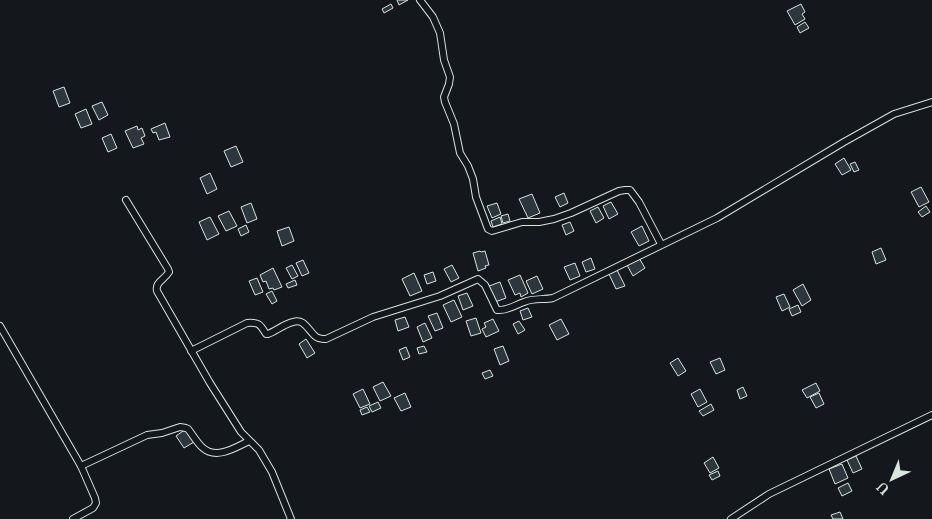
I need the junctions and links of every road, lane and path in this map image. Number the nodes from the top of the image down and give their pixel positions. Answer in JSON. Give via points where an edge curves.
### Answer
{"nodes":[{"id":1,"x":420,"y":0,"type":"edge"},
{"id":2,"x":932,"y":102,"type":"edge"},
{"id":3,"x":126,"y":200,"type":"dead end"},
{"id":4,"x":661,"y":244,"type":"junction"},
{"id":5,"x":0,"y":326,"type":"edge"},
{"id":6,"x":191,"y":351,"type":"junction"},
{"id":7,"x":932,"y":415,"type":"edge"},
{"id":8,"x":248,"y":441,"type":"junction"},
{"id":9,"x":81,"y":466,"type":"junction"},
{"id":10,"x":73,"y":519,"type":"edge"},
{"id":11,"x":291,"y":519,"type":"edge"},
{"id":12,"x":731,"y":519,"type":"edge"}],
"edges":[{"from":1,"to":4,"type":"street","via":[[433,16],[440,33],[450,76],[445,102],[488,228],[492,231],[522,222],[554,219],[630,190]]},
{"from":2,"to":4,"type":"street","via":[[894,114],[717,218]]},
{"from":3,"to":6,"type":"street","via":[[168,269],[168,275],[156,287]]},
{"from":4,"to":6,"type":"street","via":[[561,295],[526,301],[500,311],[478,279],[440,296],[373,317],[326,339],[315,336],[300,322],[294,321],[268,334],[261,325],[252,322]]},
{"from":5,"to":9,"type":"street"},
{"from":6,"to":8,"type":"street"},
{"from":7,"to":12,"type":"street","via":[[769,494]]},
{"from":8,"to":9,"type":"street","via":[[230,450],[209,452],[188,429],[180,427],[147,435]]},
{"from":8,"to":11,"type":"street","via":[[259,450],[272,472]]},
{"from":9,"to":10,"type":"street","via":[[96,503]]}]}
